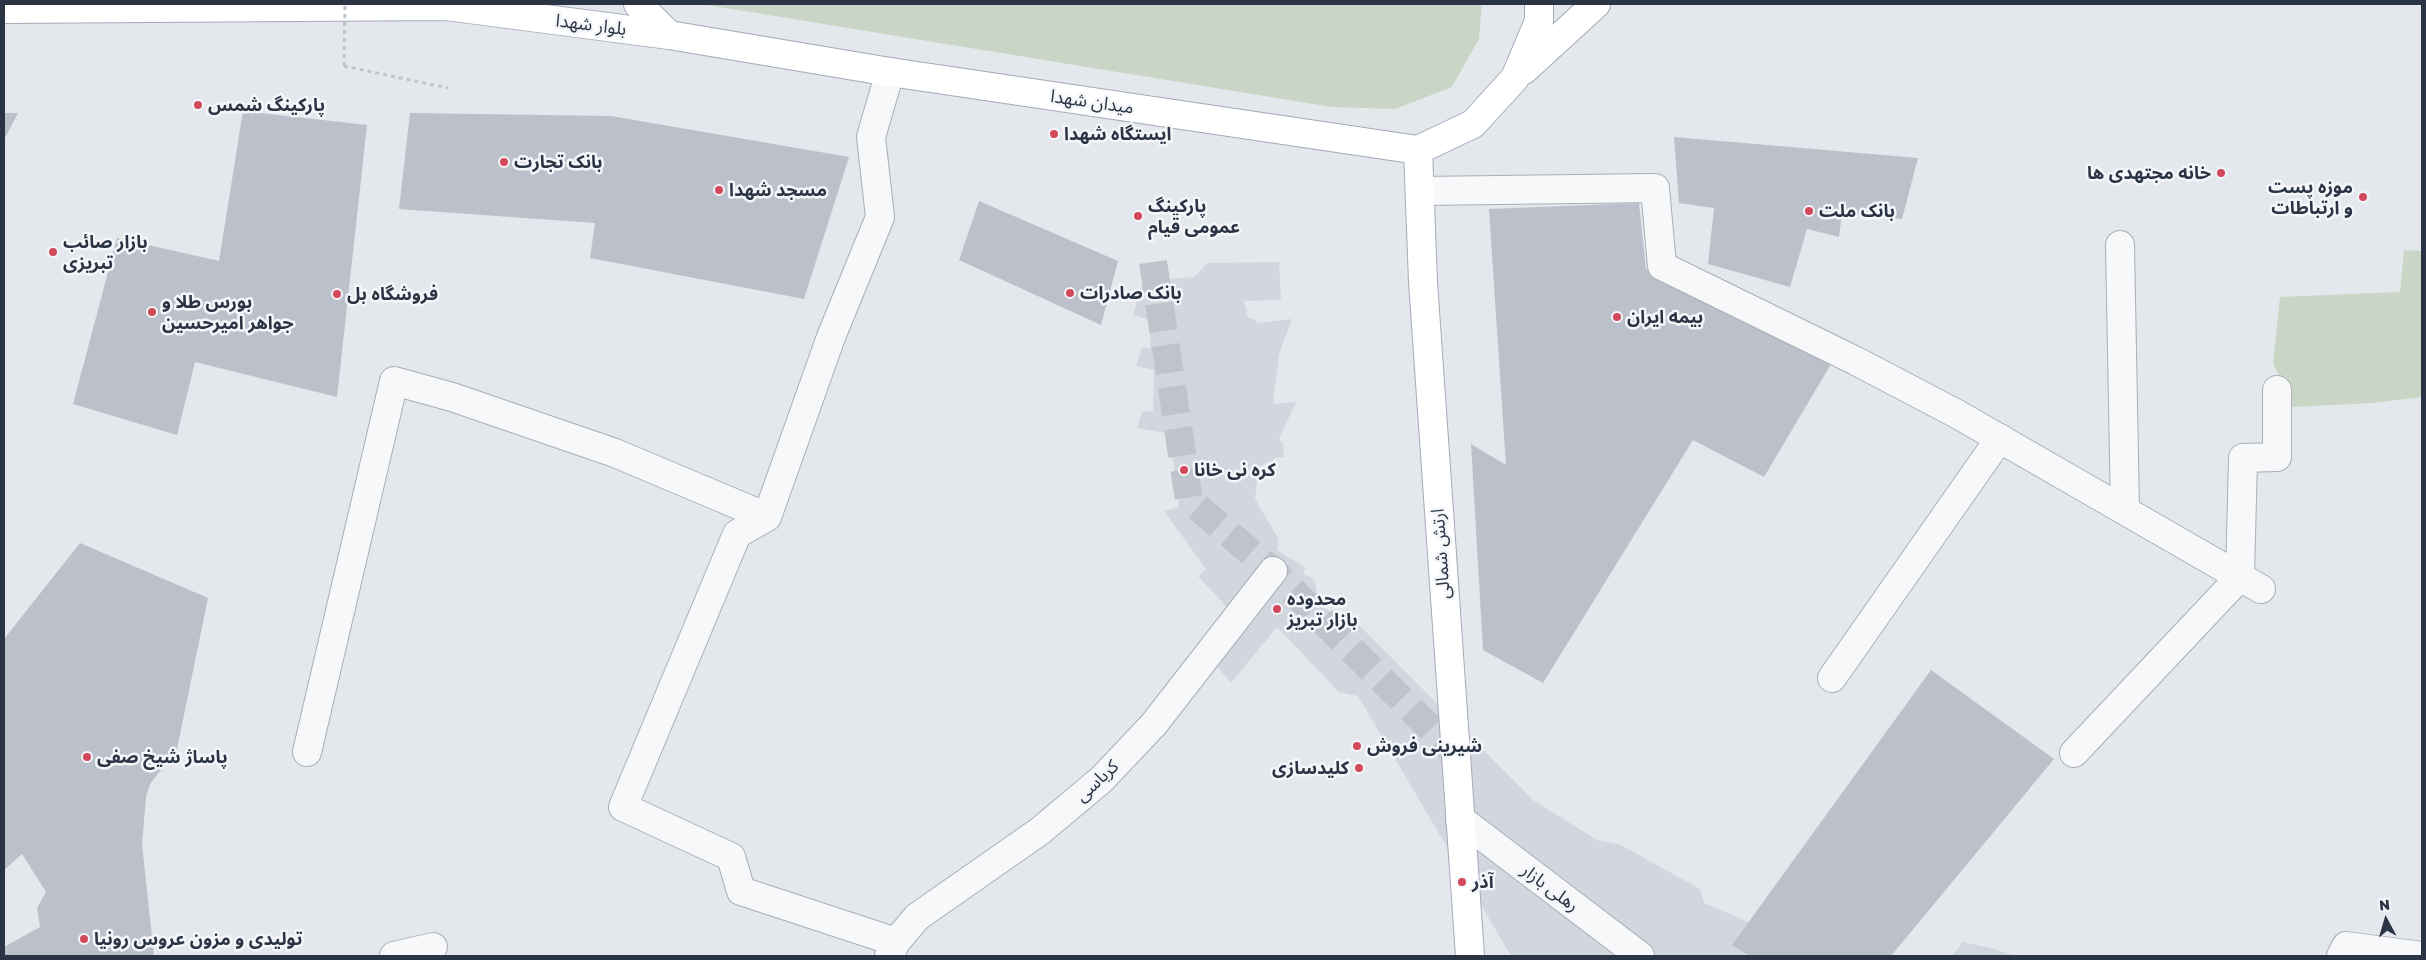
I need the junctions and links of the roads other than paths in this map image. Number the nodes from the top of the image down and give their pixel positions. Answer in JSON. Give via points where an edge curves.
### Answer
{"nodes":[{"id":1,"x":638,"y":4,"type":"edge"},
{"id":2,"x":1539,"y":4,"type":"edge"},
{"id":3,"x":1596,"y":4,"type":"edge"},
{"id":4,"x":4,"y":9,"type":"edge"},
{"id":5,"x":668,"y":35,"type":"junction"},
{"id":6,"x":890,"y":72,"type":"junction"},
{"id":7,"x":1515,"y":78,"type":"junction"},
{"id":8,"x":1418,"y":150,"type":"junction"},
{"id":9,"x":1420,"y":191,"type":"junction"},
{"id":10,"x":2120,"y":245,"type":"dead end"},
{"id":11,"x":2277,"y":390,"type":"dead end"},
{"id":12,"x":2000,"y":438,"type":"junction"},
{"id":13,"x":2125,"y":510,"type":"junction"},
{"id":14,"x":767,"y":517,"type":"junction"},
{"id":15,"x":1273,"y":571,"type":"dead end"},
{"id":16,"x":2250,"y":583,"type":"junction"},
{"id":17,"x":1832,"y":678,"type":"dead end"},
{"id":18,"x":307,"y":752,"type":"dead end"},
{"id":19,"x":2074,"y":753,"type":"dead end"},
{"id":20,"x":1460,"y":819,"type":"junction"},
{"id":21,"x":433,"y":947,"type":"dead end"},
{"id":22,"x":892,"y":949,"type":"edge"},
{"id":23,"x":394,"y":956,"type":"edge"},
{"id":24,"x":1470,"y":956,"type":"edge"},
{"id":25,"x":1640,"y":956,"type":"edge"},
{"id":26,"x":2341,"y":956,"type":"edge"},
{"id":27,"x":2422,"y":956,"type":"edge"}],
"edges":[{"from":1,"to":5,"type":"main road"},
{"from":2,"to":7,"type":"main road","via":[[1539,21]]},
{"from":3,"to":7,"type":"main road"},
{"from":4,"to":5,"type":"main road","name":"بلوار شهدا","via":[[446,6]]},
{"from":5,"to":6,"type":"main road","name":"میدان شهدا"},
{"from":6,"to":8,"type":"main road","name":"میدان شهدا"},
{"from":6,"to":14,"type":"street","via":[[871,137],[880,217],[831,337]]},
{"from":7,"to":8,"type":"main road","via":[[1473,124]]},
{"from":8,"to":9,"type":"main road","name":"ارتش شمالی"},
{"from":9,"to":12,"type":"street","via":[[1655,188],[1662,266],[1856,360]]},
{"from":9,"to":20,"type":"main road","name":"ارتش شمالی","via":[[1423,282]]},
{"from":10,"to":13,"type":"street"},
{"from":11,"to":16,"type":"street","via":[[2277,457],[2243,458]]},
{"from":12,"to":13,"type":"street"},
{"from":12,"to":17,"type":"street"},
{"from":13,"to":16,"type":"street"},
{"from":14,"to":18,"type":"street","via":[[615,453],[452,397],[394,381]]},
{"from":14,"to":22,"type":"street","via":[[737,534],[622,806],[731,857],[741,891]]},
{"from":15,"to":22,"type":"street","name":"کرباسی","via":[[1154,724],[1102,779],[1040,831],[917,916]]},
{"from":16,"to":19,"type":"street"},
{"from":20,"to":24,"type":"main road","name":"ارتش شمالی"},
{"from":20,"to":25,"type":"street","name":"رهلی بازار"},
{"from":21,"to":23,"type":"street"},
{"from":26,"to":27,"type":"street","via":[[2346,946]]}]}
